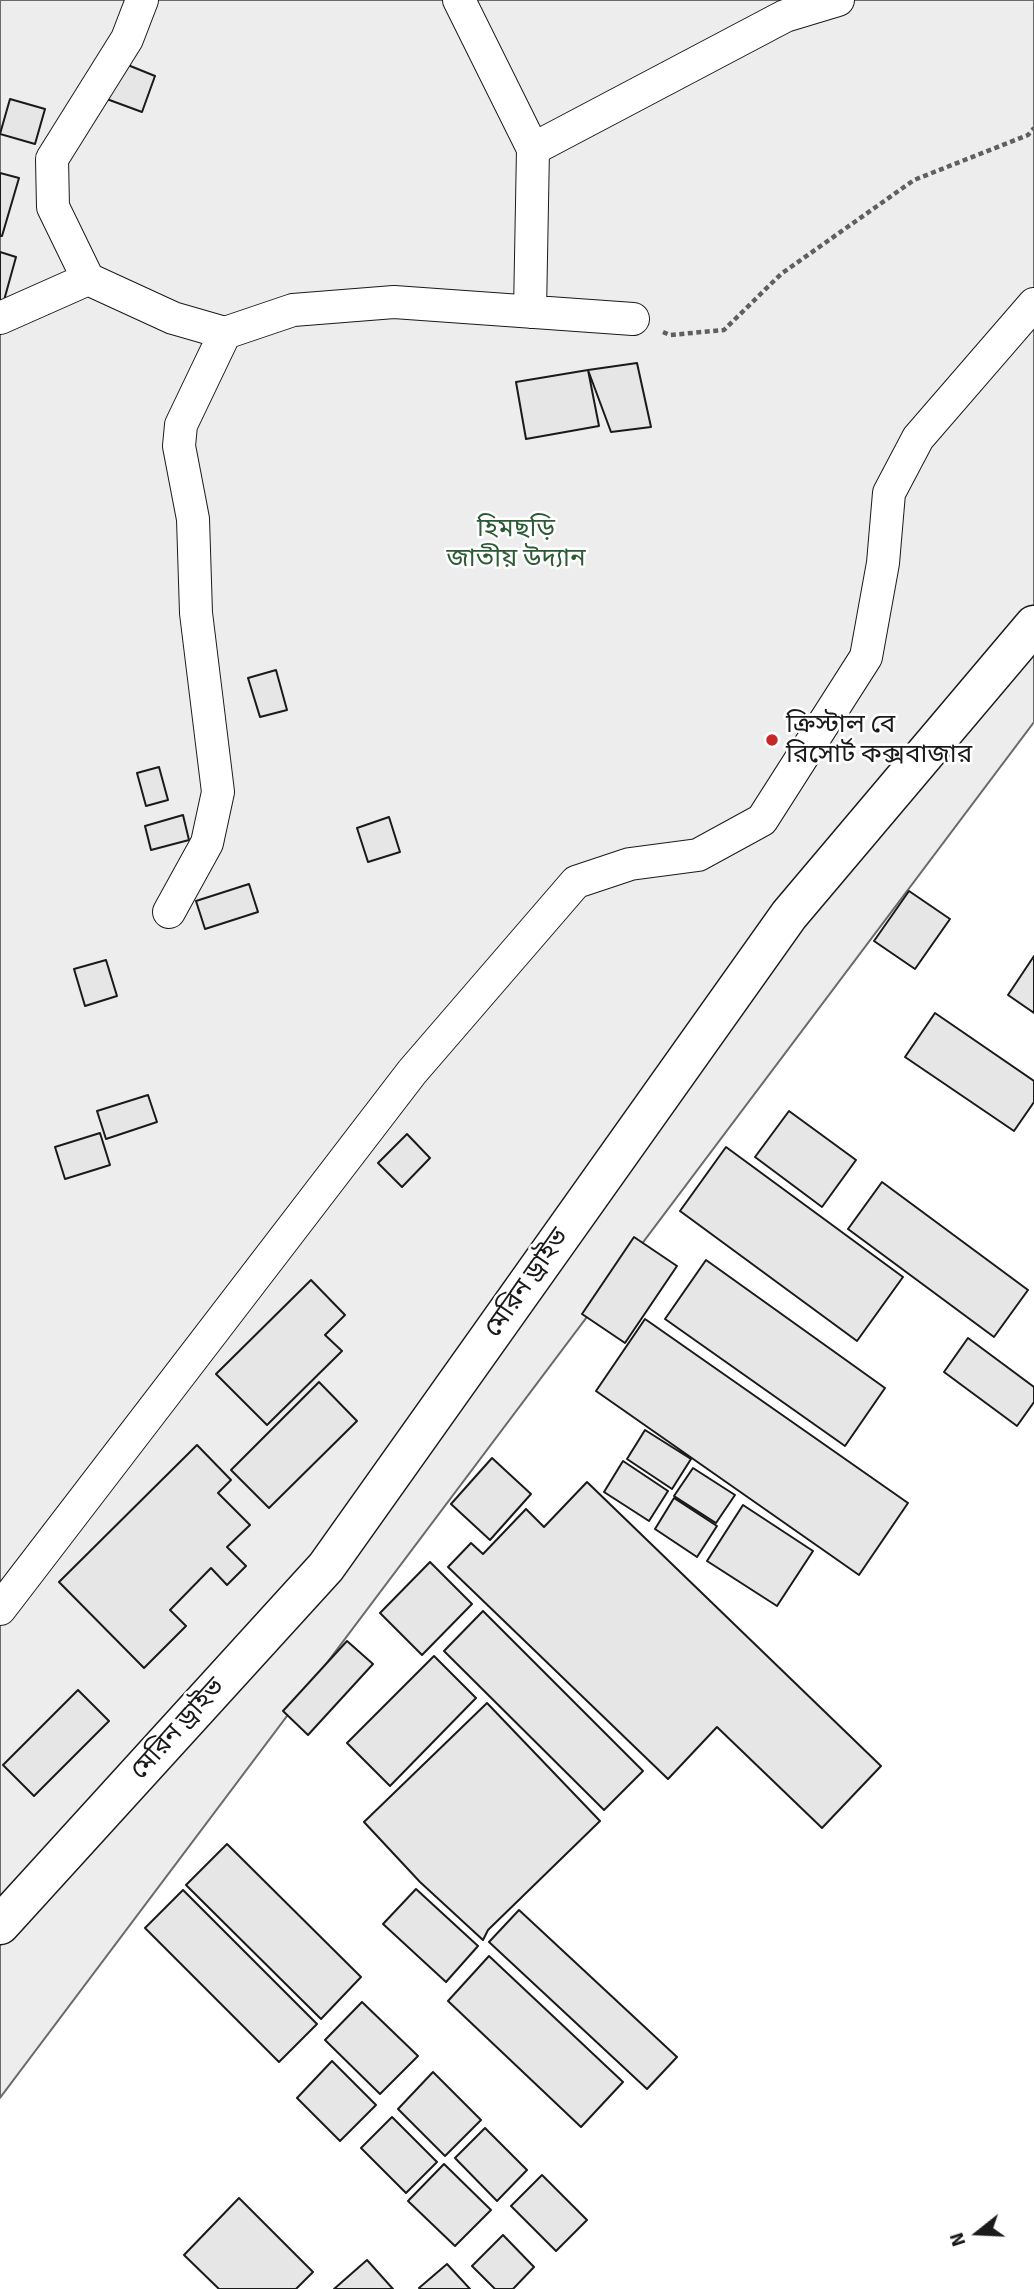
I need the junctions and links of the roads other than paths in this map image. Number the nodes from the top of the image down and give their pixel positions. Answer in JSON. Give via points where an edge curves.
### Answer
{"nodes":[{"id":1,"x":142,"y":0,"type":"edge"},
{"id":2,"x":459,"y":0,"type":"edge"},
{"id":3,"x":838,"y":0,"type":"edge"},
{"id":4,"x":533,"y":149,"type":"junction"},
{"id":5,"x":88,"y":279,"type":"junction"},
{"id":6,"x":1034,"y":304,"type":"edge"},
{"id":7,"x":530,"y":312,"type":"junction"},
{"id":8,"x":0,"y":318,"type":"edge"},
{"id":9,"x":633,"y":319,"type":"road end"},
{"id":10,"x":225,"y":333,"type":"junction"},
{"id":11,"x":1034,"y":625,"type":"edge"},
{"id":12,"x":169,"y":912,"type":"dead end"},
{"id":13,"x":0,"y":1609,"type":"edge"},
{"id":14,"x":0,"y":1925,"type":"edge"}],
"edges":[{"from":1,"to":5,"type":"street","via":[[127,39],[52,159],[53,207]]},
{"from":2,"to":4,"type":"street"},
{"from":3,"to":4,"type":"street","via":[[785,16]]},
{"from":4,"to":7,"type":"street"},
{"from":5,"to":8,"type":"street"},
{"from":5,"to":10,"type":"street","via":[[173,318]]},
{"from":6,"to":13,"type":"street","via":[[918,438],[889,493],[883,563],[866,657],[762,821],[698,855],[630,864],[576,882],[412,1072]]},
{"from":7,"to":9,"type":"street"},
{"from":7,"to":10,"type":"street","via":[[394,302],[293,310]]},
{"from":10,"to":12,"type":"street","via":[[181,425],[179,446],[193,519],[196,612],[218,792],[206,843]]},
{"from":11,"to":14,"type":"main road","name":"মেরিন ড্রাইভ","via":[[789,915],[326,1567]]}]}
